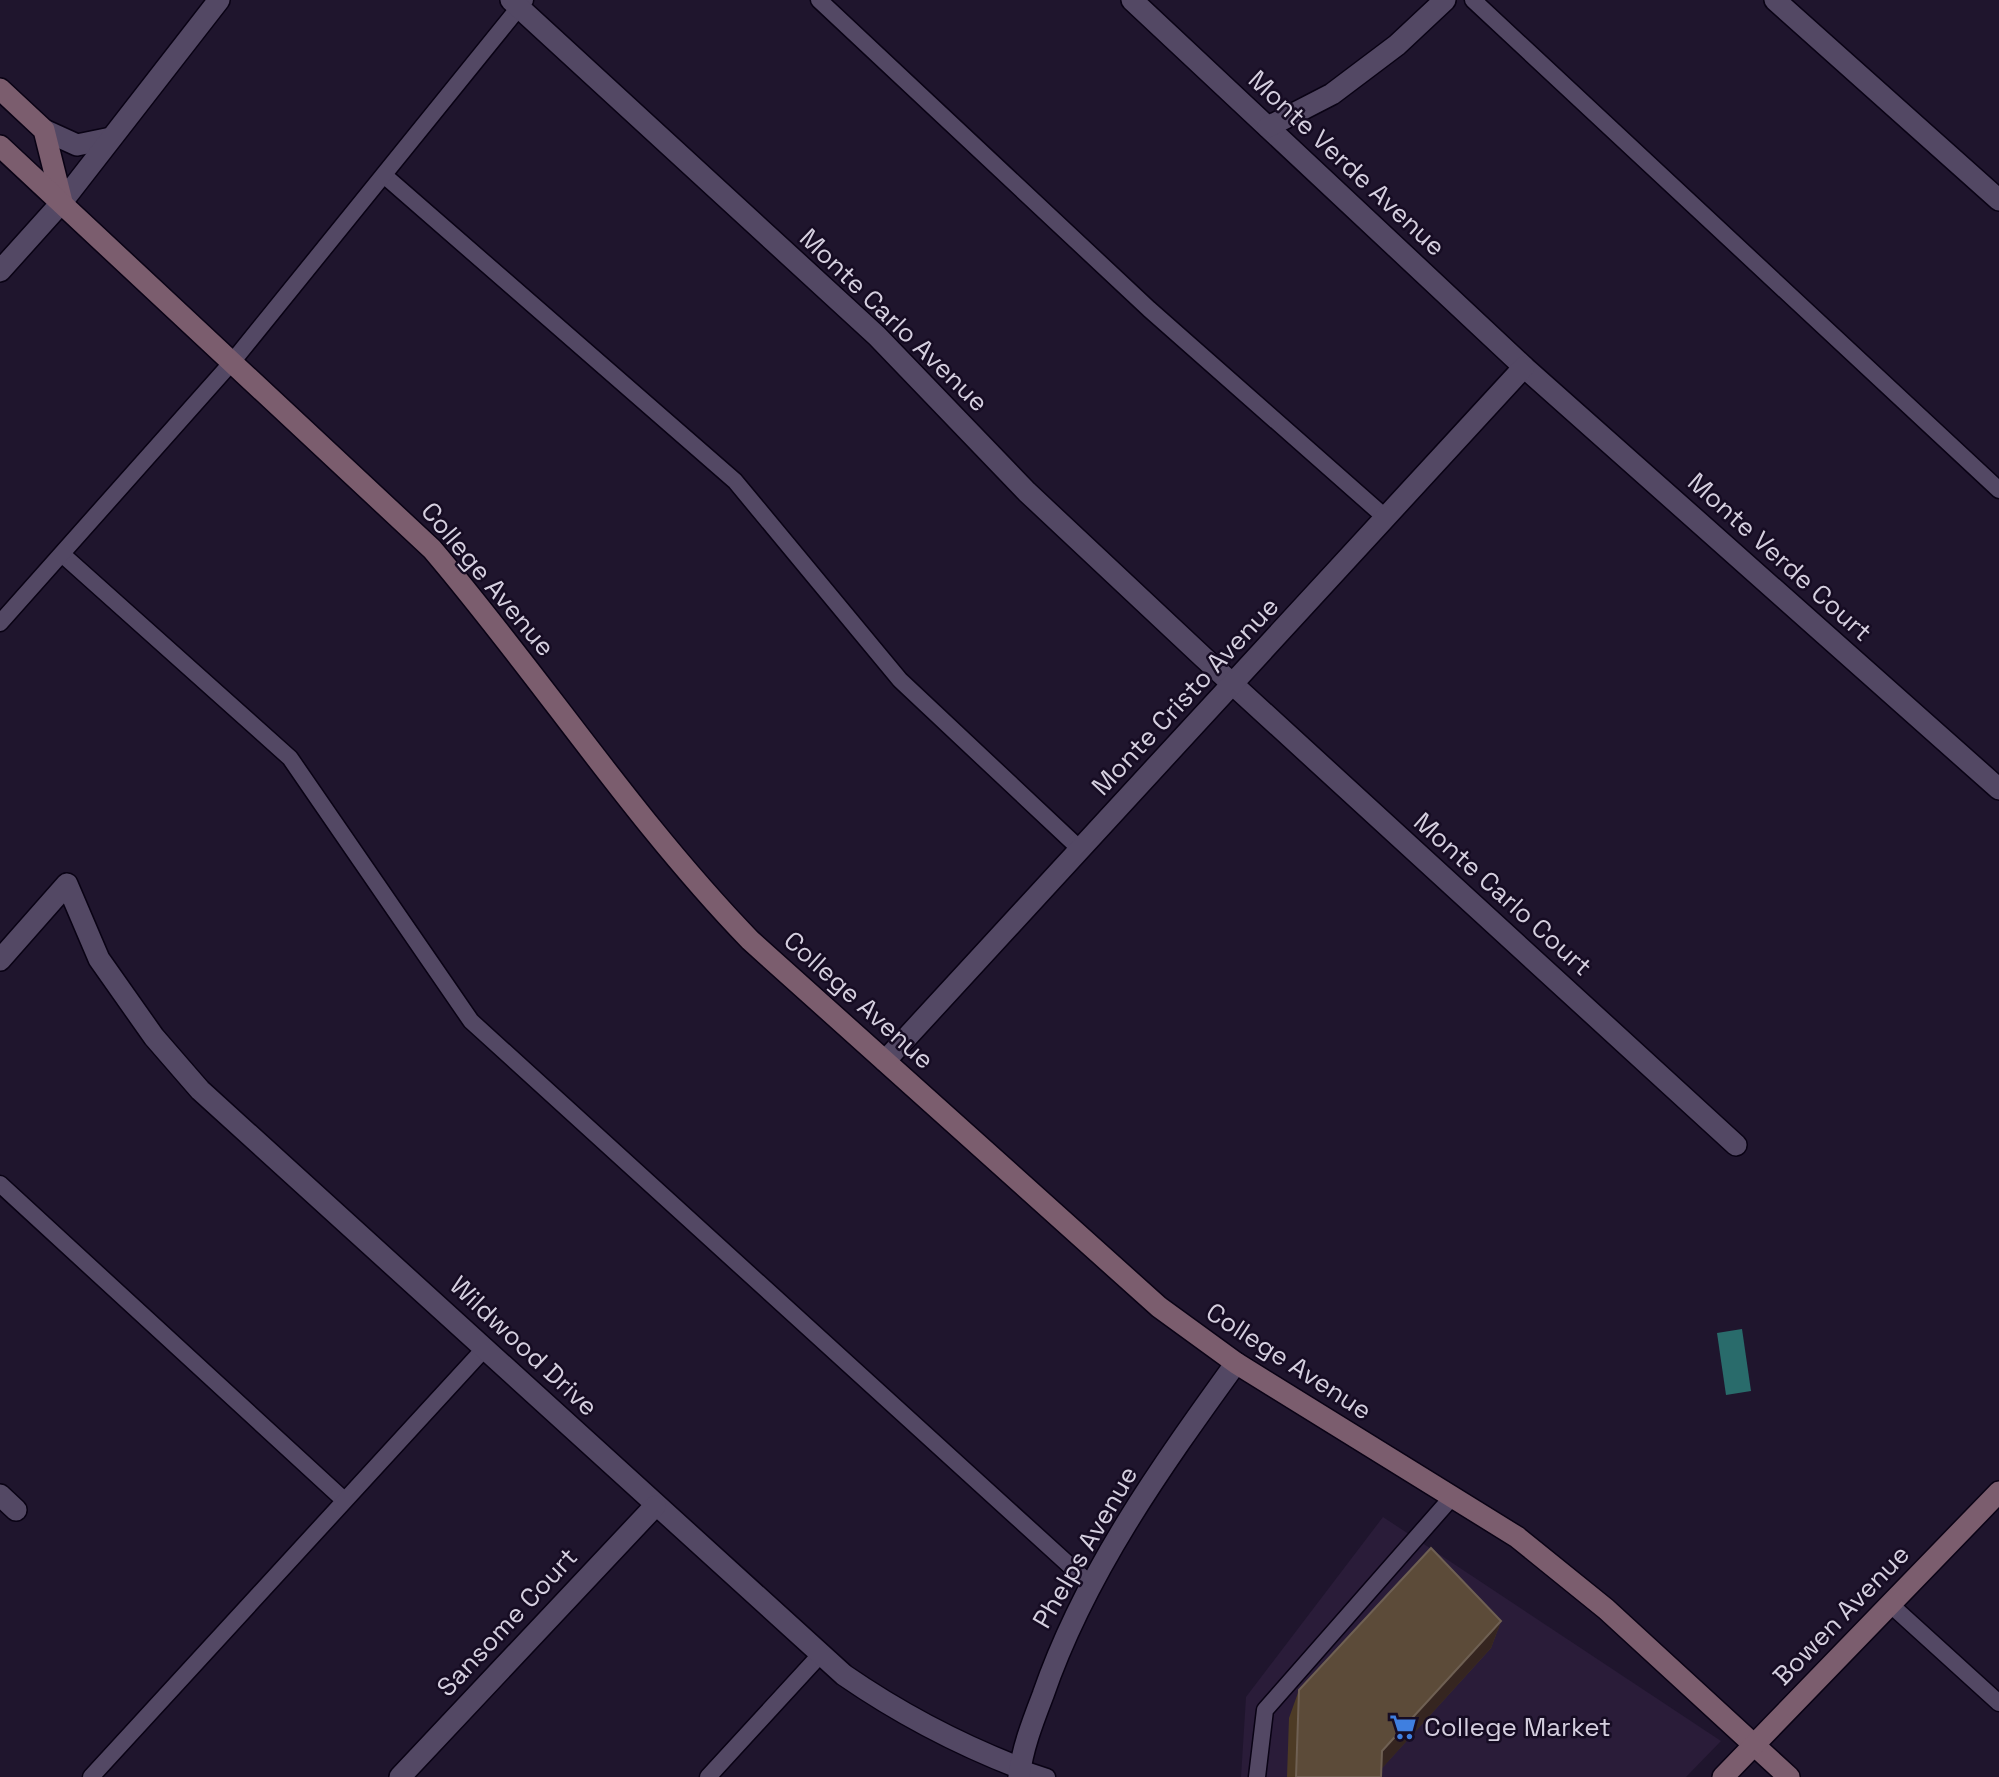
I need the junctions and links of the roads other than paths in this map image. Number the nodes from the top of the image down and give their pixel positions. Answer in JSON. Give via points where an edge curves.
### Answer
{"nodes":[{"id":1,"x":219,"y":0,"type":"edge"},
{"id":2,"x":819,"y":0,"type":"edge"},
{"id":3,"x":1132,"y":0,"type":"edge"},
{"id":4,"x":1445,"y":0,"type":"edge"},
{"id":5,"x":1473,"y":0,"type":"edge"},
{"id":6,"x":1775,"y":0,"type":"edge"},
{"id":7,"x":518,"y":2,"type":"edge"},
{"id":8,"x":0,"y":89,"type":"edge"},
{"id":9,"x":1269,"y":127,"type":"junction"},
{"id":10,"x":44,"y":130,"type":"junction"},
{"id":11,"x":111,"y":138,"type":"junction"},
{"id":12,"x":0,"y":146,"type":"edge"},
{"id":13,"x":385,"y":176,"type":"junction"},
{"id":14,"x":1999,"y":201,"type":"edge"},
{"id":15,"x":62,"y":202,"type":"junction"},
{"id":16,"x":0,"y":271,"type":"edge"},
{"id":17,"x":233,"y":361,"type":"junction"},
{"id":18,"x":1524,"y":367,"type":"junction"},
{"id":19,"x":1999,"y":491,"type":"edge"},
{"id":20,"x":1386,"y":518,"type":"junction"},
{"id":21,"x":63,"y":555,"type":"junction"},
{"id":22,"x":0,"y":623,"type":"edge"},
{"id":23,"x":1233,"y":685,"type":"junction"},
{"id":24,"x":1999,"y":789,"type":"edge"},
{"id":25,"x":1081,"y":850,"type":"junction"},
{"id":26,"x":0,"y":960,"type":"edge"},
{"id":27,"x":886,"y":1061,"type":"junction"},
{"id":28,"x":1736,"y":1145,"type":"dead end"},
{"id":29,"x":0,"y":1184,"type":"edge"},
{"id":30,"x":485,"y":1348,"type":"junction"},
{"id":31,"x":1236,"y":1363,"type":"junction"},
{"id":32,"x":1999,"y":1492,"type":"edge"},
{"id":33,"x":1453,"y":1496,"type":"junction"},
{"id":34,"x":344,"y":1500,"type":"junction"},
{"id":35,"x":655,"y":1506,"type":"junction"},
{"id":36,"x":1090,"y":1584,"type":"junction"},
{"id":37,"x":1891,"y":1605,"type":"junction"},
{"id":38,"x":820,"y":1655,"type":"junction"},
{"id":39,"x":1999,"y":1703,"type":"edge"},
{"id":40,"x":1755,"y":1744,"type":"junction"},
{"id":41,"x":1020,"y":1773,"type":"edge"},
{"id":42,"x":91,"y":1777,"type":"edge"},
{"id":43,"x":400,"y":1777,"type":"edge"},
{"id":44,"x":708,"y":1777,"type":"edge"},
{"id":45,"x":1047,"y":1777,"type":"edge"},
{"id":46,"x":1257,"y":1777,"type":"edge"},
{"id":47,"x":1723,"y":1777,"type":"edge"},
{"id":48,"x":1789,"y":1777,"type":"edge"}],
"edges":[{"from":1,"to":11,"type":"street"},
{"from":2,"to":20,"type":"lane","via":[[1149,309]]},
{"from":3,"to":9,"type":"street","name":"Monte Verde Avenue"},
{"from":4,"to":9,"type":"street","via":[[1397,45],[1332,94]]},
{"from":5,"to":19,"type":"lane"},
{"from":6,"to":14,"type":"street"},
{"from":7,"to":13,"type":"lane"},
{"from":7,"to":23,"type":"street","name":"Monte Carlo Avenue","via":[[877,336],[1027,492]]},
{"from":8,"to":10,"type":"street"},
{"from":9,"to":18,"type":"street","name":"Monte Verde Avenue"},
{"from":10,"to":11,"type":"street","via":[[77,145]]},
{"from":10,"to":15,"type":"street"},
{"from":11,"to":15,"type":"street"},
{"from":12,"to":15,"type":"street","name":"College Avenue"},
{"from":13,"to":17,"type":"lane"},
{"from":13,"to":25,"type":"lane","via":[[735,481],[900,680]]},
{"from":15,"to":16,"type":"street"},
{"from":15,"to":17,"type":"street","name":"College Avenue"},
{"from":17,"to":21,"type":"lane"},
{"from":17,"to":27,"type":"street","name":"College Avenue","via":[[432,550],[701,889],[750,940]]},
{"from":18,"to":20,"type":"street","name":"Monte Cristo Avenue"},
{"from":18,"to":24,"type":"street","name":"Monte Verde Court"},
{"from":20,"to":23,"type":"street","name":"Monte Cristo Avenue"},
{"from":21,"to":22,"type":"lane"},
{"from":21,"to":36,"type":"lane","via":[[290,758],[471,1021]]},
{"from":23,"to":25,"type":"street","name":"Monte Cristo Avenue"},
{"from":23,"to":28,"type":"street","name":"Monte Carlo Court"},
{"from":25,"to":27,"type":"street","name":"Monte Cristo Avenue"},
{"from":26,"to":30,"type":"street","name":"Wildwood Drive","via":[[68,884],[99,959],[153,1037],[200,1090]]},
{"from":27,"to":31,"type":"street","name":"College Avenue","via":[[1158,1307]]},
{"from":29,"to":34,"type":"lane"},
{"from":30,"to":34,"type":"lane"},
{"from":30,"to":35,"type":"street","name":"Wildwood Drive"},
{"from":31,"to":33,"type":"street","name":"College Avenue"},
{"from":31,"to":36,"type":"street","name":"Phelps Avenue","via":[[1155,1479]]},
{"from":32,"to":37,"type":"street","name":"Bowen Avenue"},
{"from":33,"to":40,"type":"street","name":"College Avenue","via":[[1567,1576]]},
{"from":33,"to":46,"type":"lane","via":[[1265,1710]]},
{"from":34,"to":42,"type":"lane"},
{"from":35,"to":38,"type":"street","name":"Wildwood Drive"},
{"from":35,"to":43,"type":"street","name":"Sansome Court"},
{"from":36,"to":41,"type":"street","name":"Phelps Avenue","via":[[1061,1642]]},
{"from":37,"to":39,"type":"lane"},
{"from":37,"to":40,"type":"street","name":"Bowen Avenue"},
{"from":38,"to":41,"type":"street","name":"Wildwood Drive","via":[[877,1698]]},
{"from":38,"to":44,"type":"lane"},
{"from":40,"to":47,"type":"street","name":"Bowen Avenue"},
{"from":40,"to":48,"type":"street","name":"College Avenue"},
{"from":41,"to":45,"type":"lane"}]}
